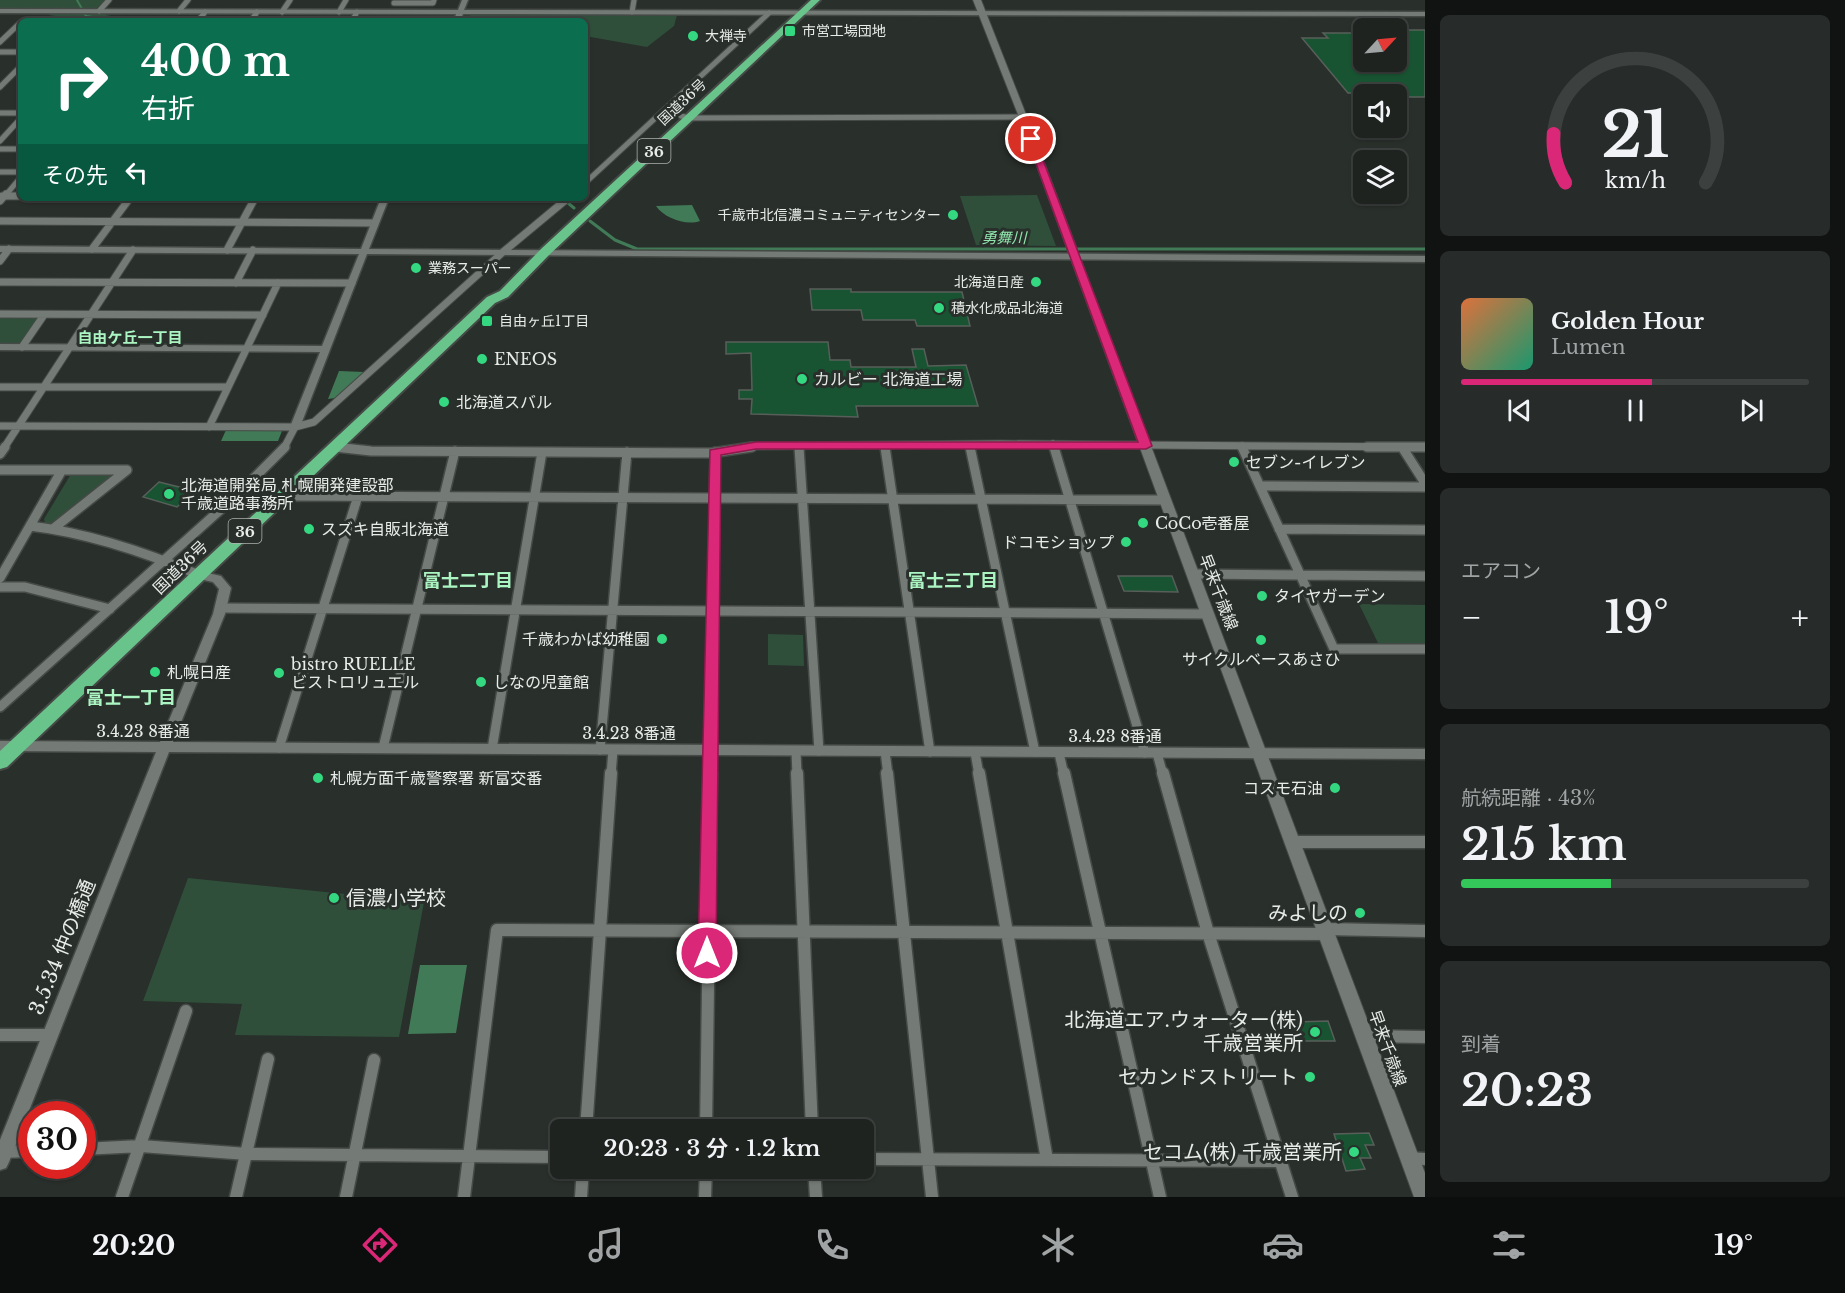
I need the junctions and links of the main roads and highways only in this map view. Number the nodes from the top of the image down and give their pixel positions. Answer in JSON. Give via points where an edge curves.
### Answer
{"nodes":[{"id":1,"x":804,"y":0,"type":"edge"},
{"id":2,"x":816,"y":0,"type":"edge"},
{"id":3,"x":977,"y":0,"type":"edge"},
{"id":4,"x":685,"y":117,"type":"junction"},
{"id":5,"x":0,"y":762,"type":"edge"},
{"id":6,"x":1424,"y":1197,"type":"edge"}],
"edges":[{"from":1,"to":4,"type":"highway","name":"国道36号","number":"36"},
{"from":2,"to":4,"type":"highway","name":"国道36号","number":"36"},
{"from":3,"to":6,"type":"main road","name":"早来千歳線"},
{"from":4,"to":5,"type":"highway","name":"国道36号","number":"36","via":[[539,254],[504,294],[491,300]]}]}
